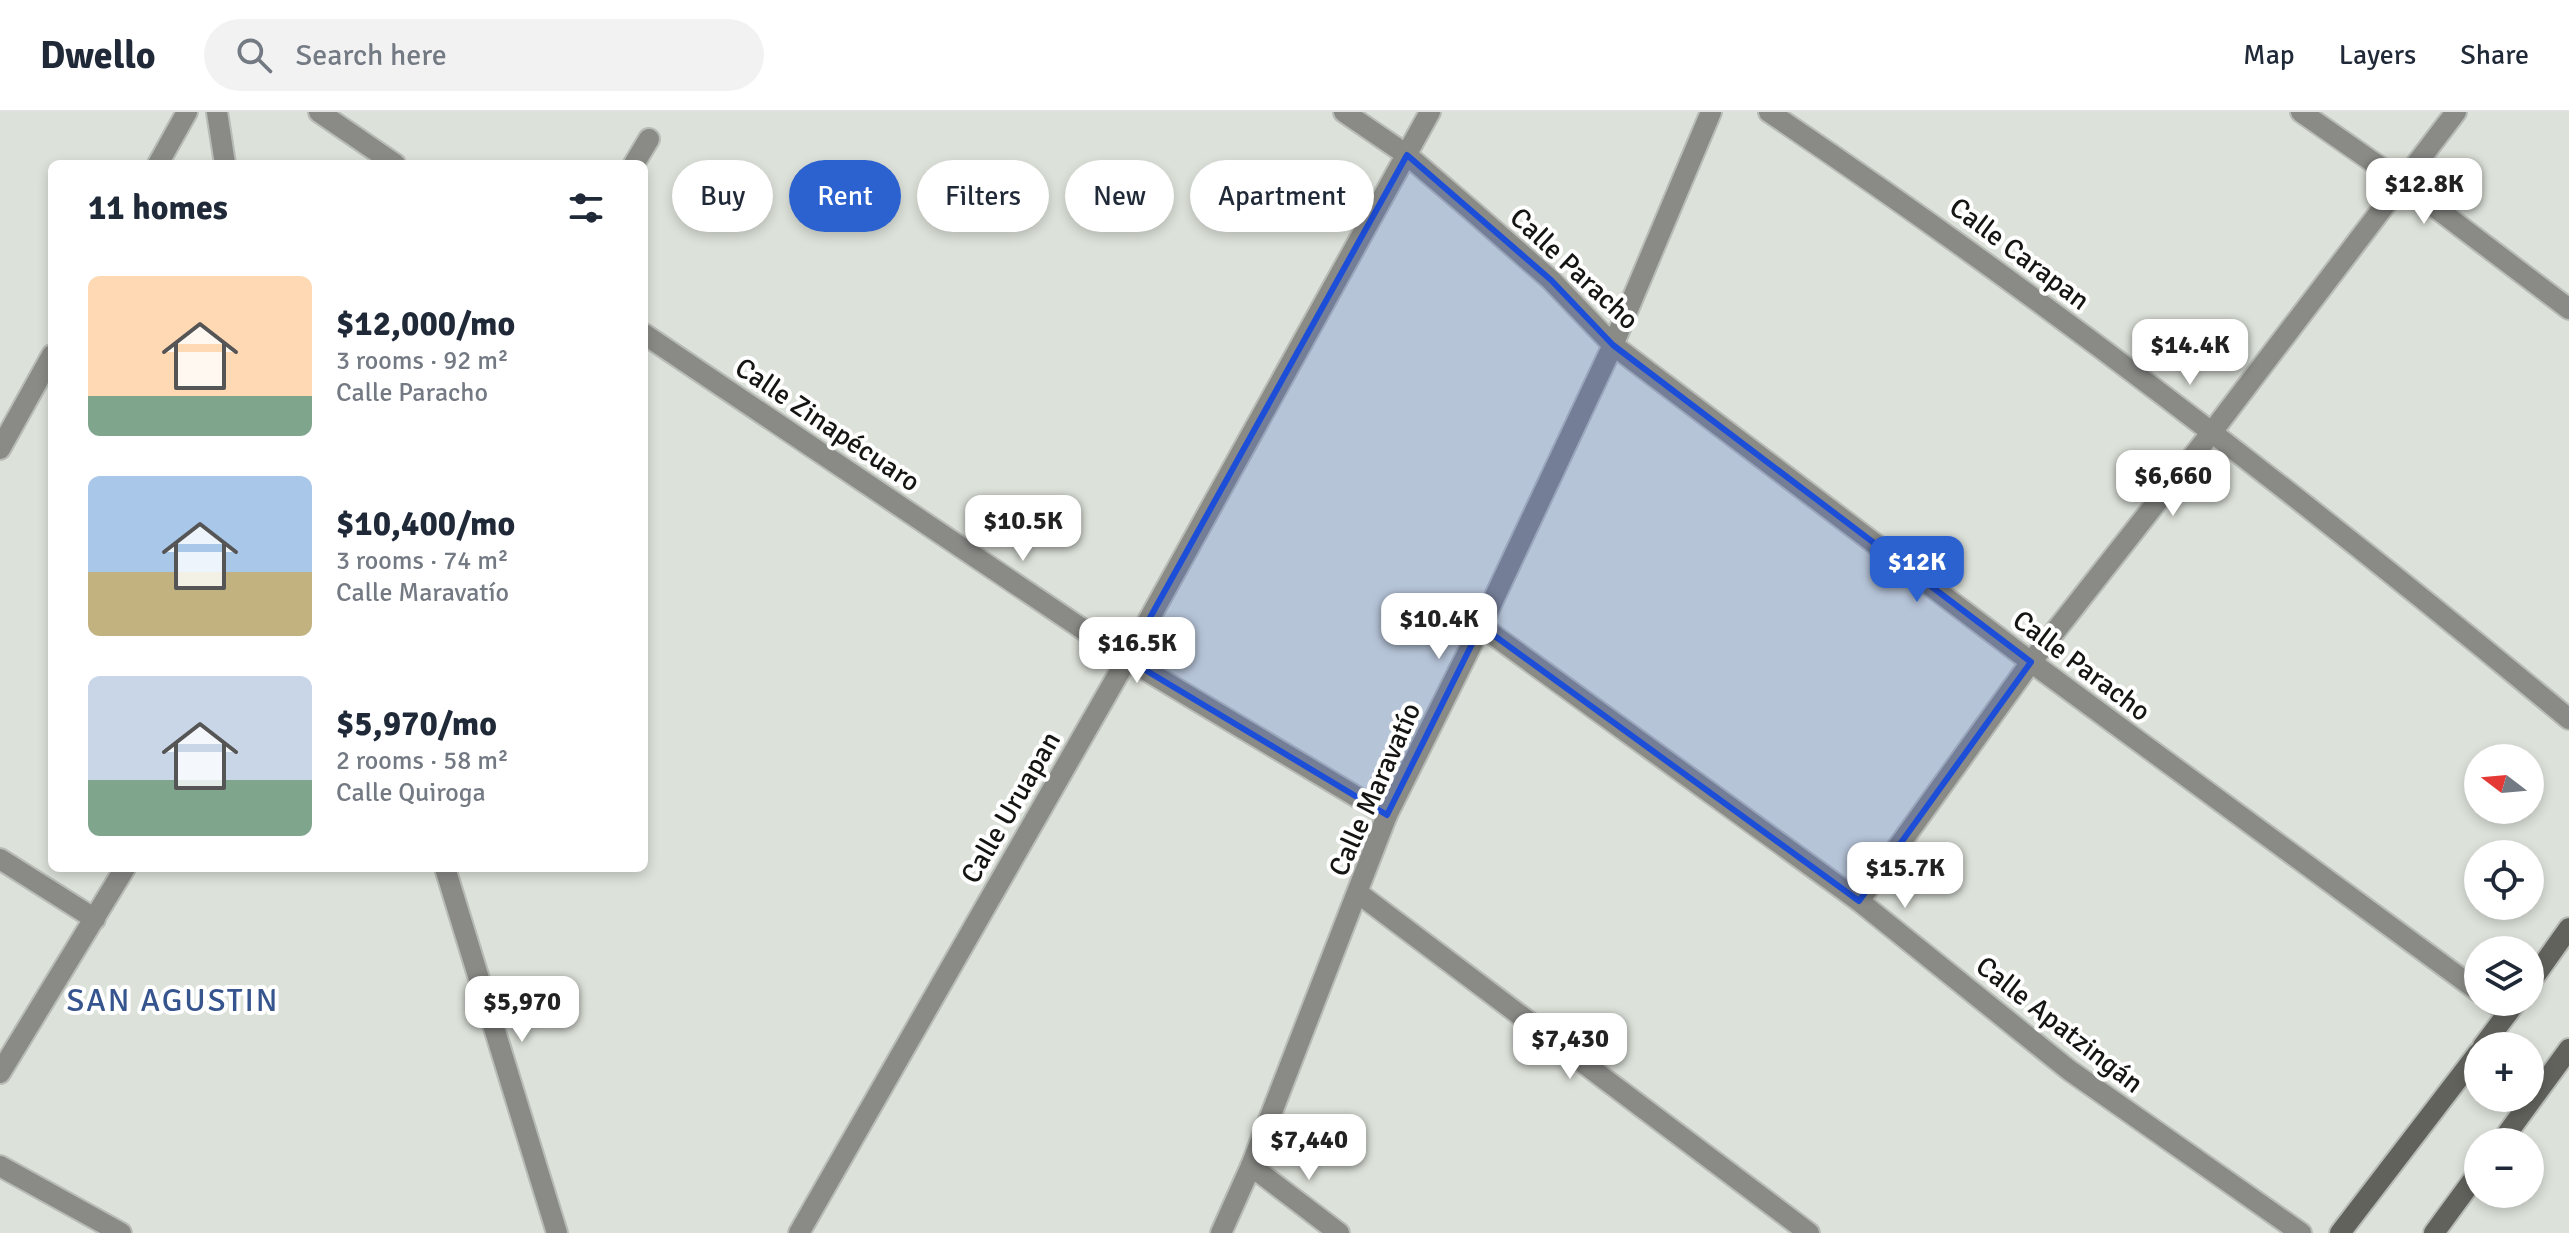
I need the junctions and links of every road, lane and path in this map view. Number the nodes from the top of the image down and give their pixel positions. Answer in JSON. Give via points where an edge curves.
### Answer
{"nodes":[{"id":1,"x":187,"y":112,"type":"edge"},
{"id":2,"x":217,"y":112,"type":"edge"},
{"id":3,"x":319,"y":112,"type":"edge"},
{"id":4,"x":1344,"y":112,"type":"edge"},
{"id":5,"x":1430,"y":112,"type":"edge"},
{"id":6,"x":1711,"y":112,"type":"edge"},
{"id":7,"x":1769,"y":112,"type":"edge"},
{"id":8,"x":2301,"y":112,"type":"edge"},
{"id":9,"x":2456,"y":112,"type":"edge"},
{"id":10,"x":649,"y":139,"type":"dead end"},
{"id":11,"x":1407,"y":155,"type":"junction"},
{"id":12,"x":160,"y":160,"type":"edge"},
{"id":13,"x":224,"y":160,"type":"edge"},
{"id":14,"x":389,"y":160,"type":"edge"},
{"id":15,"x":636,"y":160,"type":"edge"},
{"id":16,"x":2403,"y":183,"type":"junction"},
{"id":17,"x":2569,"y":309,"type":"edge"},
{"id":18,"x":648,"y":337,"type":"edge"},
{"id":19,"x":1613,"y":345,"type":"junction"},
{"id":20,"x":48,"y":362,"type":"edge"},
{"id":21,"x":2212,"y":432,"type":"junction"},
{"id":22,"x":0,"y":449,"type":"edge"},
{"id":23,"x":1481,"y":626,"type":"junction"},
{"id":24,"x":1127,"y":659,"type":"junction"},
{"id":25,"x":2031,"y":662,"type":"junction"},
{"id":26,"x":2569,"y":719,"type":"edge"},
{"id":27,"x":1387,"y":815,"type":"junction"},
{"id":28,"x":0,"y":859,"type":"edge"},
{"id":29,"x":123,"y":872,"type":"edge"},
{"id":30,"x":446,"y":872,"type":"edge"},
{"id":31,"x":1358,"y":893,"type":"junction"},
{"id":32,"x":1859,"y":901,"type":"junction"},
{"id":33,"x":95,"y":919,"type":"junction"},
{"id":34,"x":2569,"y":928,"type":"edge"},
{"id":35,"x":2544,"y":963,"type":"edge"},
{"id":36,"x":2464,"y":981,"type":"edge"},
{"id":37,"x":2566,"y":1059,"type":"edge"},
{"id":38,"x":2464,"y":1071,"type":"edge"},
{"id":39,"x":0,"y":1073,"type":"edge"},
{"id":40,"x":2512,"y":1128,"type":"edge"},
{"id":41,"x":0,"y":1166,"type":"edge"},
{"id":42,"x":1251,"y":1166,"type":"junction"},
{"id":43,"x":2464,"y":1192,"type":"edge"},
{"id":44,"x":121,"y":1233,"type":"edge"},
{"id":45,"x":557,"y":1233,"type":"edge"},
{"id":46,"x":799,"y":1233,"type":"edge"},
{"id":47,"x":1221,"y":1233,"type":"edge"},
{"id":48,"x":1339,"y":1233,"type":"edge"},
{"id":49,"x":1809,"y":1233,"type":"edge"},
{"id":50,"x":2301,"y":1233,"type":"edge"},
{"id":51,"x":2340,"y":1233,"type":"edge"},
{"id":52,"x":2434,"y":1233,"type":"edge"}],
"edges":[{"from":1,"to":12,"type":"street"},
{"from":2,"to":13,"type":"street"},
{"from":3,"to":14,"type":"street"},
{"from":4,"to":11,"type":"street","name":"Calle Paracho"},
{"from":5,"to":11,"type":"street","name":"Calle Uruapan"},
{"from":6,"to":19,"type":"street","name":"Calle Maravatío"},
{"from":7,"to":21,"type":"street","name":"Calle Carapan","via":[[1932,223]]},
{"from":8,"to":16,"type":"street"},
{"from":9,"to":16,"type":"street"},
{"from":10,"to":15,"type":"street"},
{"from":11,"to":19,"type":"street","name":"Calle Paracho","via":[[1551,280]]},
{"from":11,"to":24,"type":"street","name":"Calle Uruapan"},
{"from":16,"to":17,"type":"street"},
{"from":16,"to":21,"type":"street"},
{"from":18,"to":24,"type":"street","name":"Calle Zinapécuaro"},
{"from":19,"to":23,"type":"street","name":"Calle Maravatío"},
{"from":19,"to":25,"type":"street","name":"Calle Paracho"},
{"from":20,"to":22,"type":"street"},
{"from":21,"to":25,"type":"street"},
{"from":21,"to":26,"type":"street","name":"Calle Carapan"},
{"from":23,"to":27,"type":"street","name":"Calle Maravatío"},
{"from":23,"to":32,"type":"street","name":"Calle Apatzingán"},
{"from":24,"to":27,"type":"street","name":"Calle Zinapécuaro"},
{"from":24,"to":46,"type":"street","name":"Calle Uruapan"},
{"from":25,"to":32,"type":"street"},
{"from":25,"to":36,"type":"street","name":"Calle Paracho"},
{"from":27,"to":31,"type":"street","name":"Calle Maravatío"},
{"from":28,"to":33,"type":"street"},
{"from":29,"to":33,"type":"street"},
{"from":30,"to":45,"type":"street"},
{"from":31,"to":42,"type":"street","name":"Calle Maravatío"},
{"from":31,"to":49,"type":"street"},
{"from":32,"to":50,"type":"street","name":"Calle Apatzingán","via":[[2069,1070]]},
{"from":33,"to":39,"type":"street"},
{"from":34,"to":35,"type":"main road"},
{"from":37,"to":40,"type":"main road"},
{"from":38,"to":51,"type":"main road"},
{"from":41,"to":44,"type":"street"},
{"from":42,"to":47,"type":"street","name":"Calle Maravatío"},
{"from":42,"to":48,"type":"street"},
{"from":43,"to":52,"type":"main road"}]}
